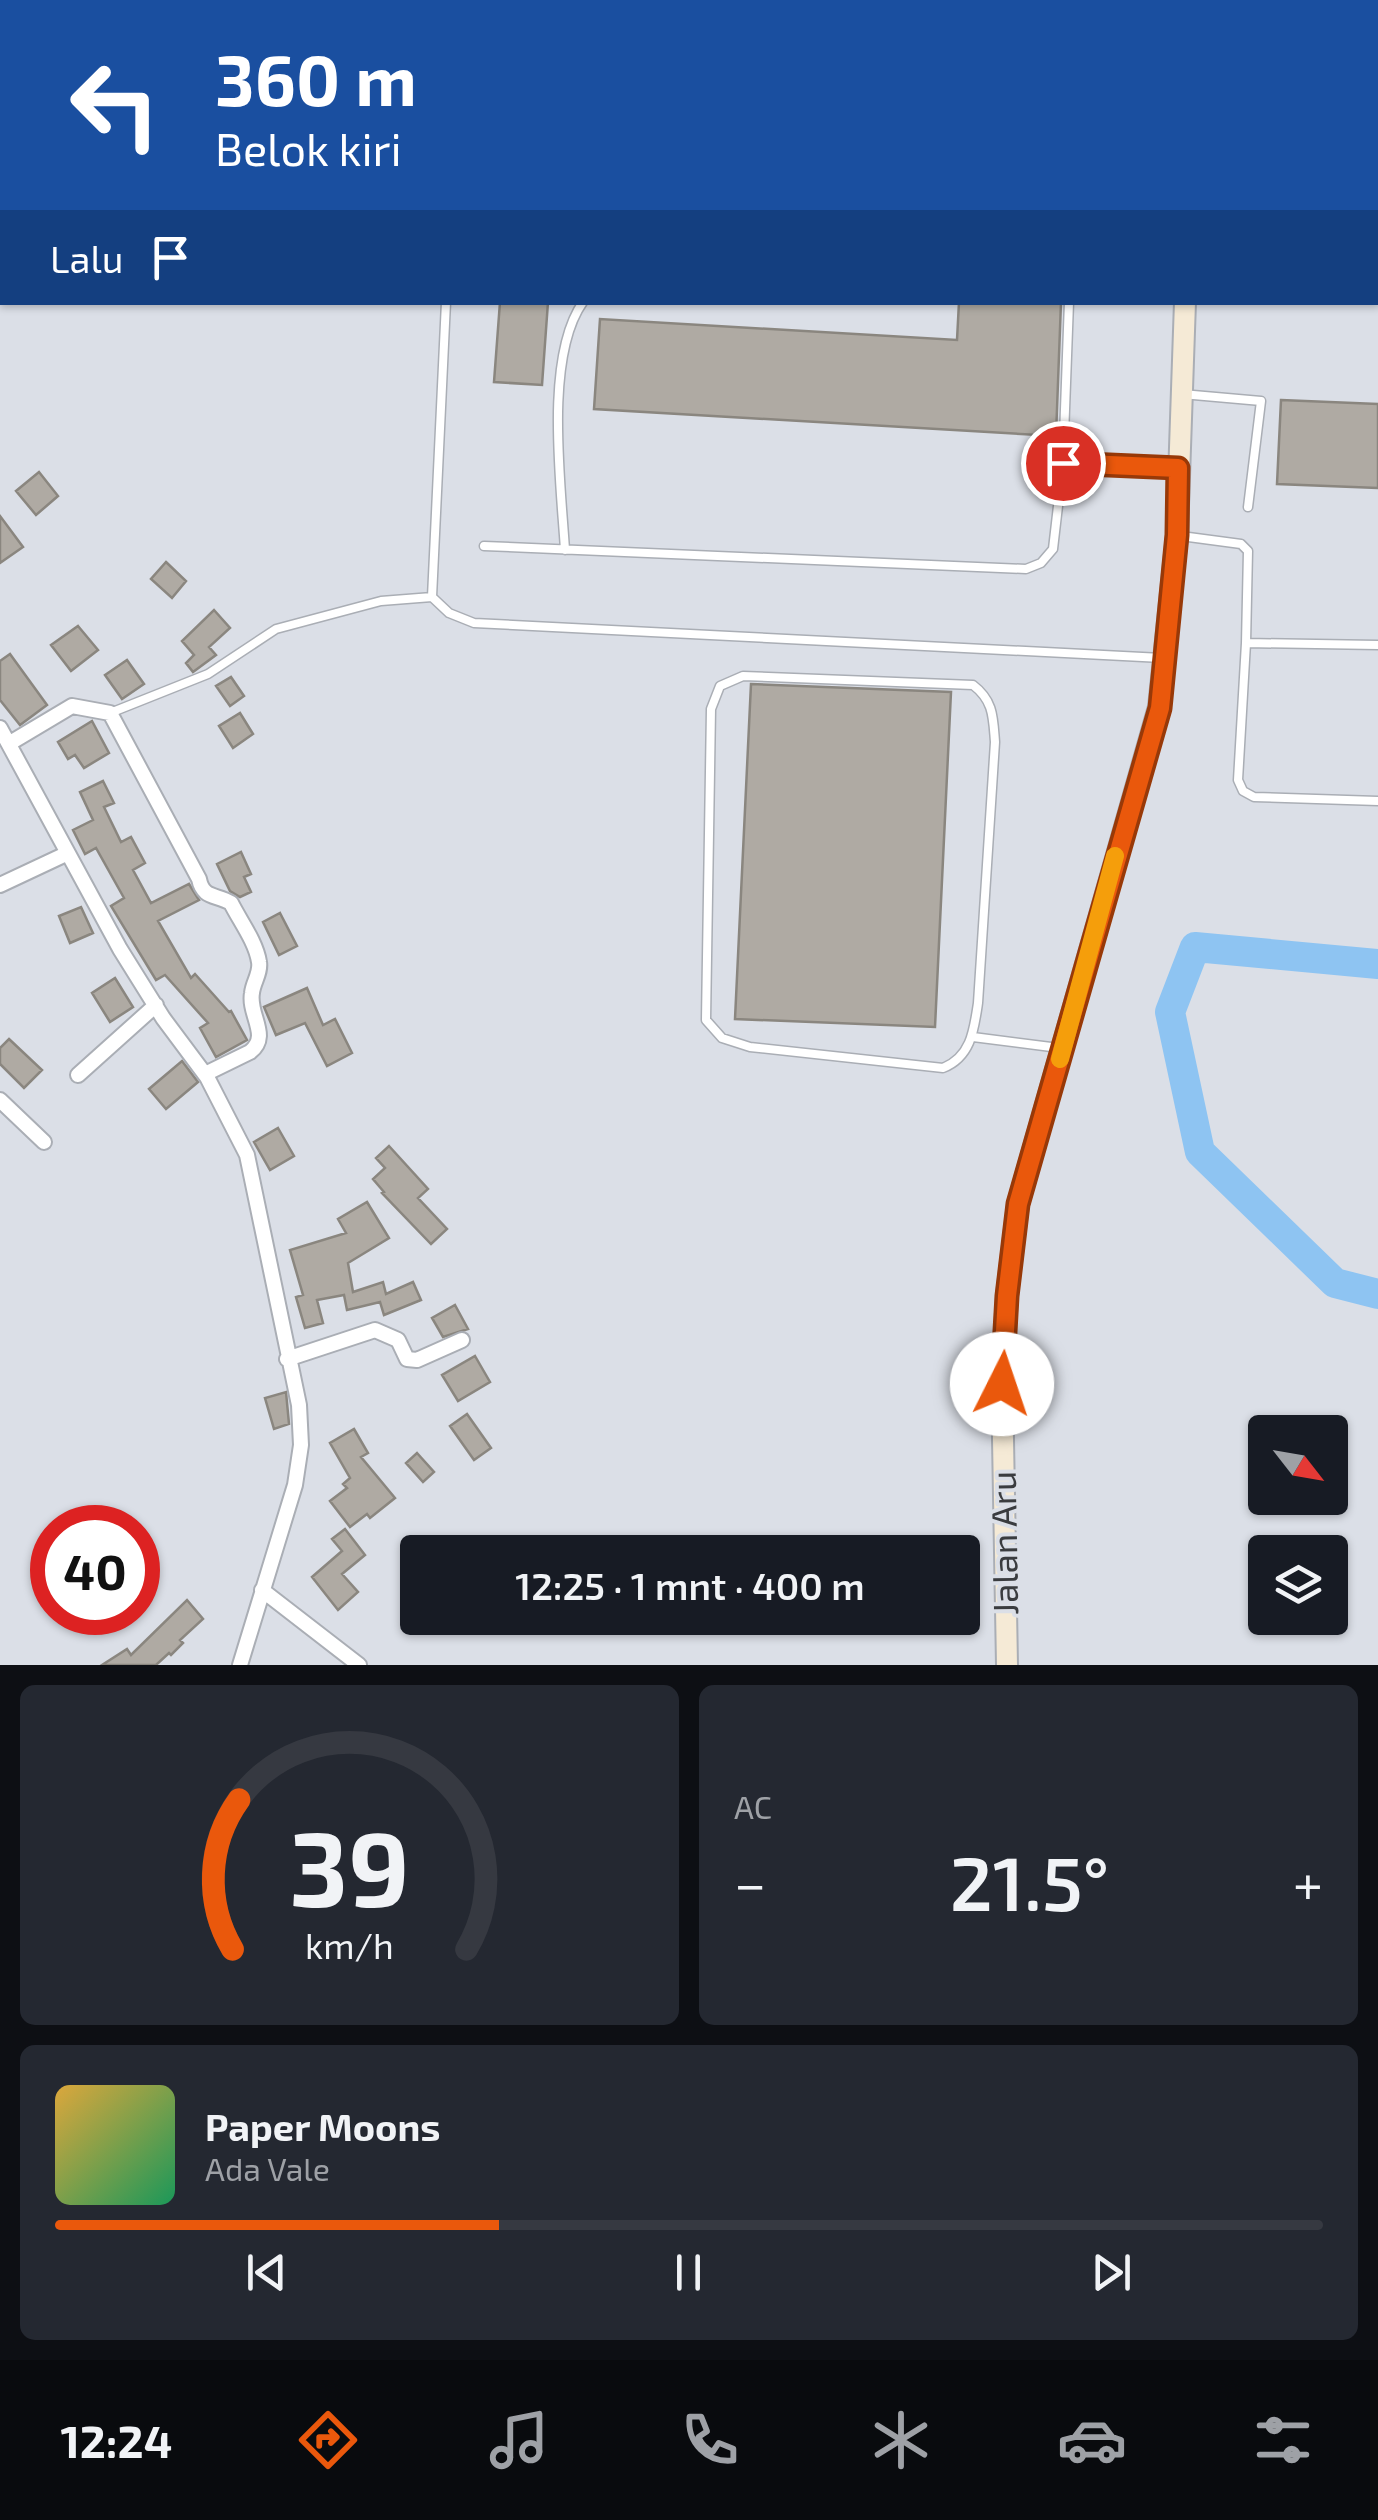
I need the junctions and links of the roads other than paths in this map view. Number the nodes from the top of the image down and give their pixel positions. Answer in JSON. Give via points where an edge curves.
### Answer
{"nodes":[{"id":1,"x":446,"y":305,"type":"edge"},
{"id":2,"x":582,"y":305,"type":"edge"},
{"id":3,"x":1070,"y":305,"type":"edge"},
{"id":4,"x":1185,"y":305,"type":"edge"},
{"id":5,"x":1182,"y":394,"type":"junction"},
{"id":6,"x":1063,"y":463,"type":"junction"},
{"id":7,"x":1178,"y":468,"type":"junction"},
{"id":8,"x":1248,"y":507,"type":"dead end"},
{"id":9,"x":1177,"y":535,"type":"junction"},
{"id":10,"x":484,"y":546,"type":"dead end"},
{"id":11,"x":565,"y":550,"type":"junction"},
{"id":12,"x":432,"y":598,"type":"junction"},
{"id":13,"x":1246,"y":642,"type":"junction"},
{"id":14,"x":1378,"y":645,"type":"edge"},
{"id":15,"x":1166,"y":658,"type":"junction"},
{"id":16,"x":110,"y":714,"type":"junction"},
{"id":17,"x":0,"y":728,"type":"edge"},
{"id":18,"x":10,"y":743,"type":"junction"},
{"id":19,"x":1378,"y":800,"type":"edge"},
{"id":20,"x":66,"y":854,"type":"junction"},
{"id":21,"x":0,"y":886,"type":"edge"},
{"id":22,"x":156,"y":1005,"type":"junction"},
{"id":23,"x":972,"y":1038,"type":"junction"},
{"id":24,"x":1063,"y":1049,"type":"junction"},
{"id":25,"x":205,"y":1074,"type":"junction"},
{"id":26,"x":78,"y":1076,"type":"dead end"},
{"id":27,"x":0,"y":1100,"type":"edge"},
{"id":28,"x":44,"y":1142,"type":"dead end"},
{"id":29,"x":462,"y":1340,"type":"dead end"},
{"id":30,"x":287,"y":1358,"type":"junction"},
{"id":31,"x":262,"y":1590,"type":"junction"},
{"id":32,"x":240,"y":1665,"type":"edge"},
{"id":33,"x":358,"y":1665,"type":"edge"},
{"id":34,"x":1007,"y":1665,"type":"edge"}],
"edges":[{"from":1,"to":12,"type":"lane"},
{"from":2,"to":11,"type":"lane","via":[[564,347],[559,432]]},
{"from":3,"to":6,"type":"lane"},
{"from":4,"to":5,"type":"street","name":"Jalan Aru"},
{"from":5,"to":7,"type":"street","name":"Jalan Aru"},
{"from":5,"to":8,"type":"lane","via":[[1261,401]]},
{"from":6,"to":7,"type":"lane"},
{"from":6,"to":11,"type":"lane","via":[[1053,549],[1026,569]]},
{"from":7,"to":9,"type":"street","name":"Jalan Aru"},
{"from":9,"to":13,"type":"lane","via":[[1241,544],[1248,551]]},
{"from":9,"to":15,"type":"street","name":"Jalan Aru"},
{"from":10,"to":11,"type":"lane"},
{"from":12,"to":15,"type":"lane","via":[[474,623]]},
{"from":12,"to":16,"type":"lane","via":[[380,600],[276,629],[208,674]]},
{"from":13,"to":14,"type":"lane"},
{"from":13,"to":19,"type":"lane","via":[[1238,780],[1243,791],[1254,797]]},
{"from":15,"to":24,"type":"street","name":"Jalan Aru","via":[[1160,708]]},
{"from":16,"to":18,"type":"street","via":[[72,706]]},
{"from":16,"to":25,"type":"street","via":[[201,890],[231,903],[259,958],[252,992],[258,1044]]},
{"from":17,"to":18,"type":"street"},
{"from":18,"to":20,"type":"street"},
{"from":20,"to":21,"type":"street"},
{"from":20,"to":22,"type":"street"},
{"from":22,"to":25,"type":"street"},
{"from":22,"to":26,"type":"street"},
{"from":23,"to":23,"type":"lane","via":[[995,742],[993,708],[984,693],[960,684],[742,676],[720,686],[711,709],[706,1020],[722,1038],[750,1047],[942,1068],[956,1063]]},
{"from":23,"to":24,"type":"lane"},
{"from":24,"to":34,"type":"street","name":"Jalan Aru","via":[[1018,1204],[1007,1296]]},
{"from":25,"to":30,"type":"street","via":[[247,1155]]},
{"from":27,"to":28,"type":"street"},
{"from":29,"to":30,"type":"street","via":[[408,1359],[398,1340],[375,1330]]},
{"from":30,"to":31,"type":"street","via":[[301,1445]]},
{"from":31,"to":32,"type":"street"},
{"from":31,"to":33,"type":"street"}]}
